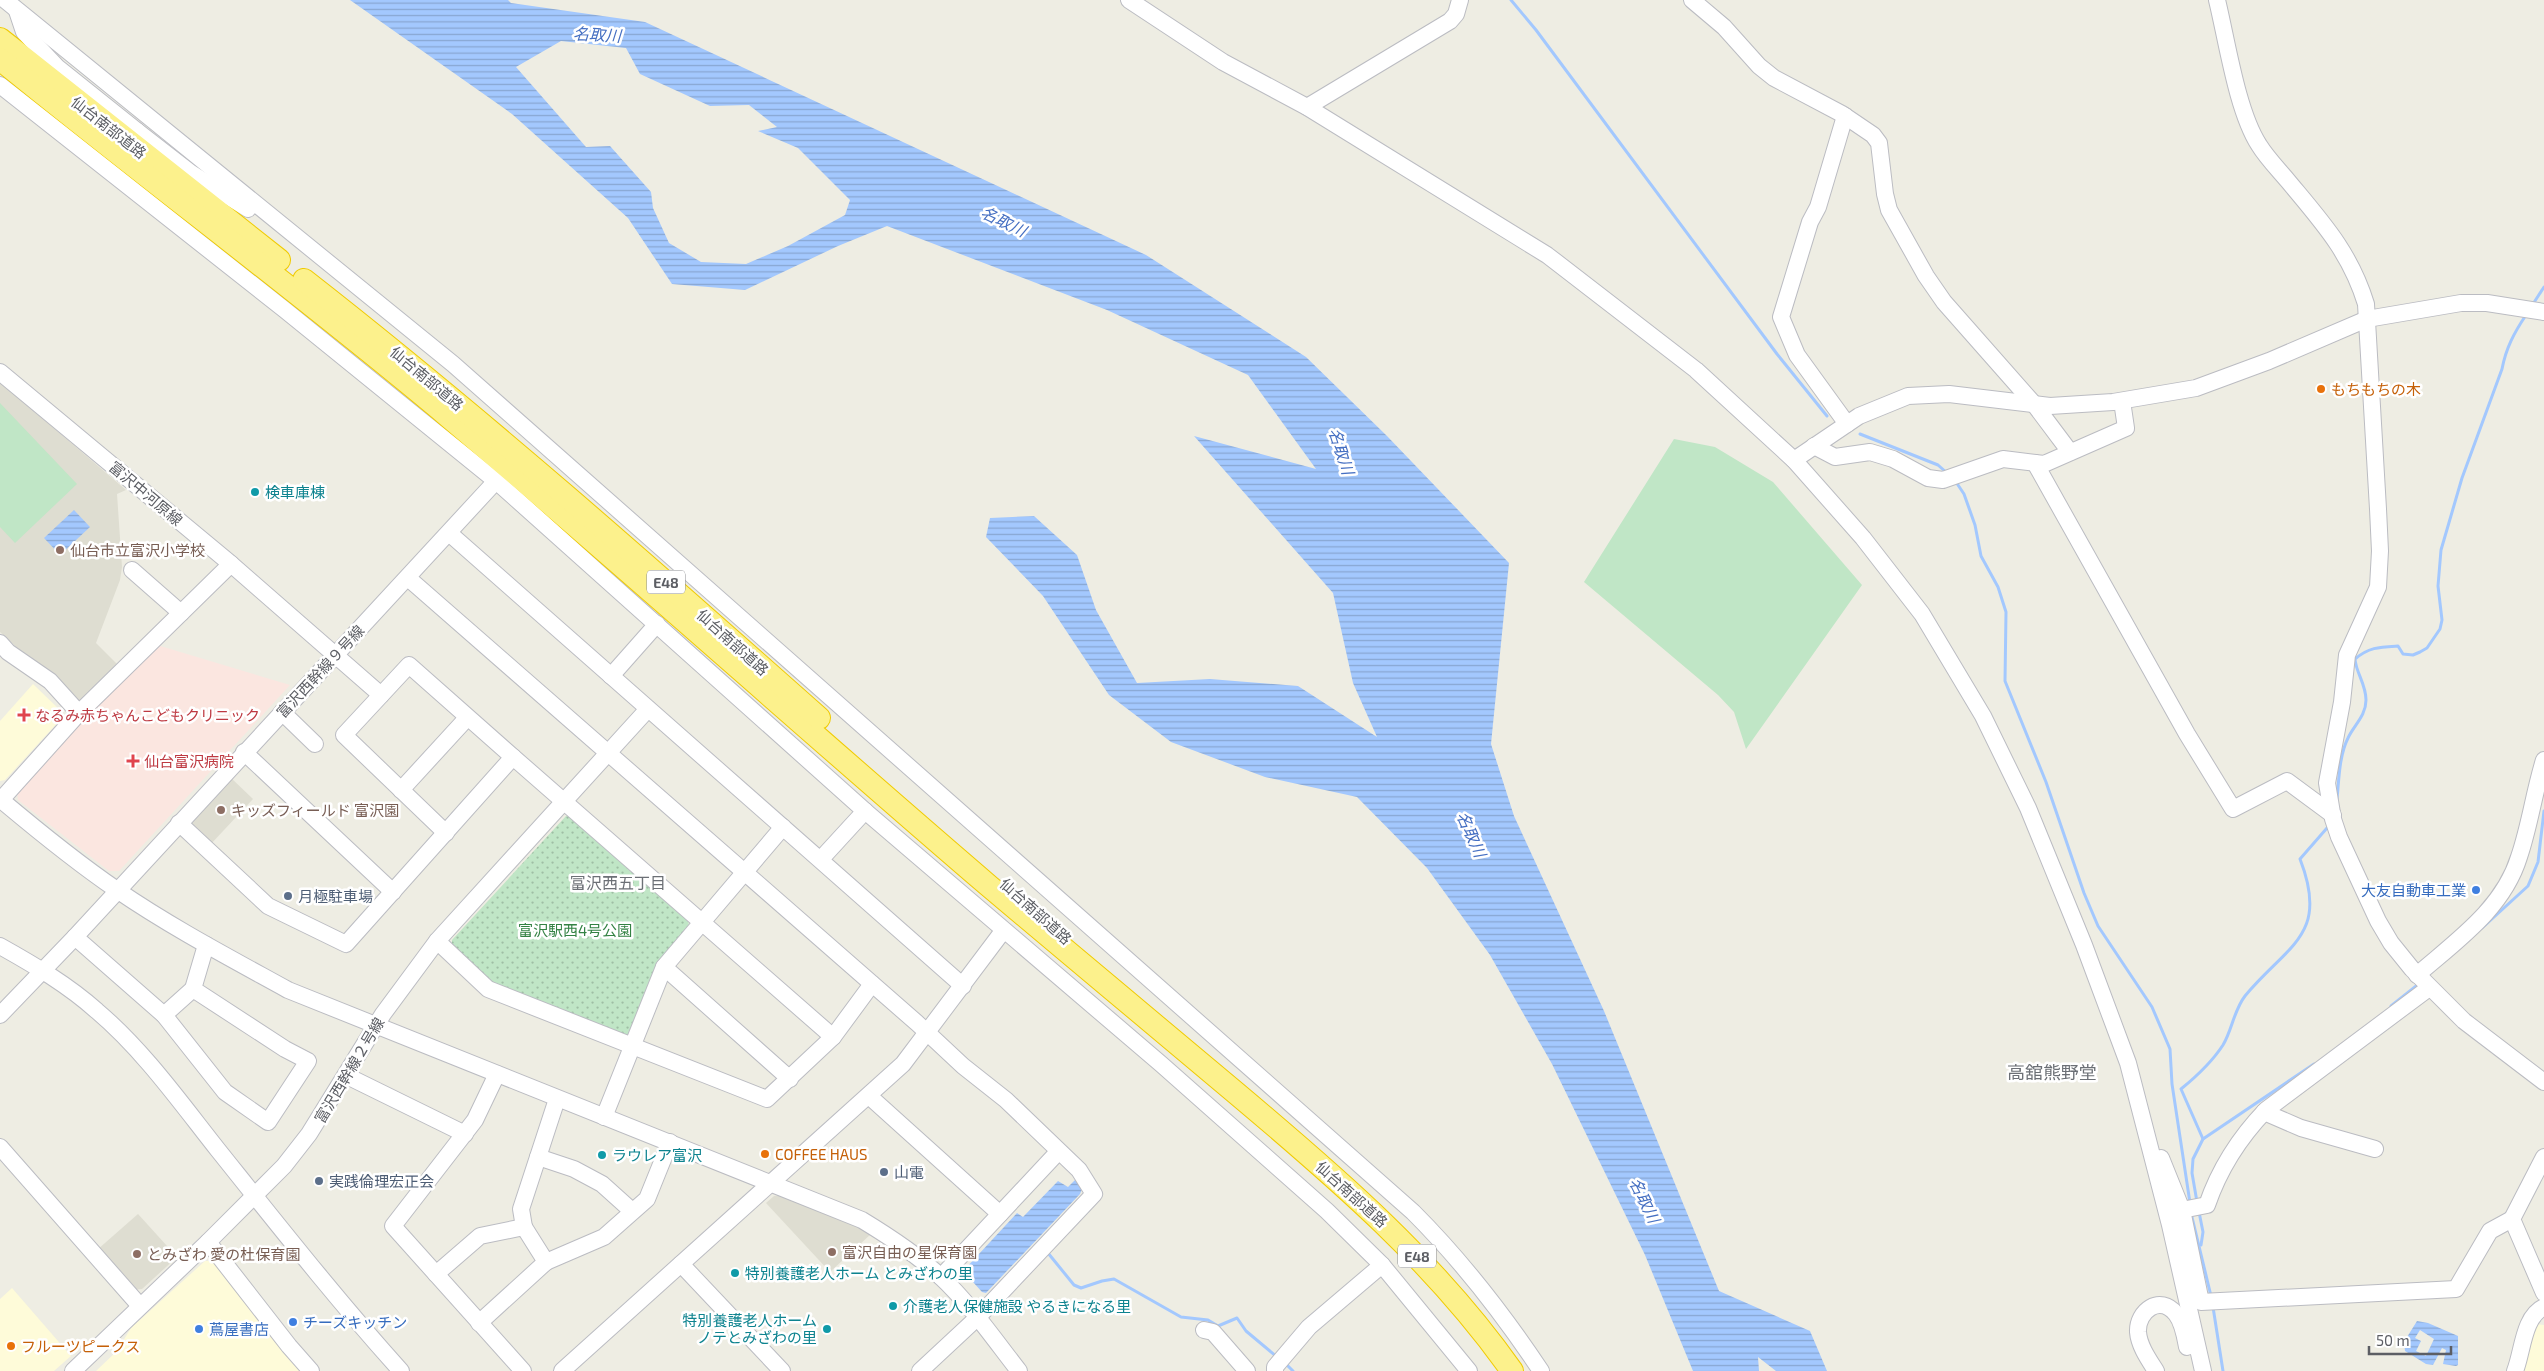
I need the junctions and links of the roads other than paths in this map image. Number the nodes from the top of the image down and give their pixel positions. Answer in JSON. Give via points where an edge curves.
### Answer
{"nodes":[{"id":1,"x":1129,"y":0,"type":"edge"},
{"id":2,"x":1460,"y":0,"type":"edge"},
{"id":3,"x":1692,"y":0,"type":"edge"},
{"id":4,"x":2216,"y":0,"type":"edge"},
{"id":5,"x":11,"y":5,"type":"edge"},
{"id":6,"x":0,"y":39,"type":"edge"},
{"id":7,"x":0,"y":59,"type":"edge"},
{"id":8,"x":0,"y":85,"type":"edge"},
{"id":9,"x":1307,"y":107,"type":"junction"},
{"id":10,"x":1846,"y":116,"type":"junction"},
{"id":11,"x":268,"y":212,"type":"junction"},
{"id":12,"x":2540,"y":312,"type":"edge"},
{"id":13,"x":2367,"y":318,"type":"junction"},
{"id":14,"x":0,"y":372,"type":"edge"},
{"id":15,"x":2122,"y":401,"type":"junction"},
{"id":16,"x":2034,"y":404,"type":"junction"},
{"id":17,"x":1846,"y":424,"type":"junction"},
{"id":18,"x":1814,"y":446,"type":"junction"},
{"id":19,"x":2070,"y":452,"type":"junction"},
{"id":20,"x":1794,"y":460,"type":"junction"},
{"id":21,"x":2035,"y":463,"type":"junction"},
{"id":22,"x":496,"y":481,"type":"junction"},
{"id":23,"x":449,"y":533,"type":"junction"},
{"id":24,"x":231,"y":564,"type":"junction"},
{"id":25,"x":132,"y":570,"type":"dead end"},
{"id":26,"x":408,"y":578,"type":"junction"},
{"id":27,"x":181,"y":613,"type":"junction"},
{"id":28,"x":657,"y":624,"type":"junction"},
{"id":29,"x":0,"y":643,"type":"edge"},
{"id":30,"x":336,"y":654,"type":"junction"},
{"id":31,"x":611,"y":676,"type":"junction"},
{"id":32,"x":381,"y":695,"type":"junction"},
{"id":33,"x":648,"y":708,"type":"junction"},
{"id":34,"x":282,"y":712,"type":"junction"},
{"id":35,"x":79,"y":713,"type":"junction"},
{"id":36,"x":468,"y":718,"type":"junction"},
{"id":37,"x":315,"y":744,"type":"dead end"},
{"id":38,"x":244,"y":752,"type":"junction"},
{"id":39,"x":608,"y":752,"type":"junction"},
{"id":40,"x":513,"y":757,"type":"junction"},
{"id":41,"x":2544,"y":760,"type":"edge"},
{"id":42,"x":402,"y":790,"type":"junction"},
{"id":43,"x":0,"y":800,"type":"edge"},
{"id":44,"x":563,"y":802,"type":"junction"},
{"id":45,"x":865,"y":811,"type":"junction"},
{"id":46,"x":2333,"y":815,"type":"junction"},
{"id":47,"x":179,"y":823,"type":"junction"},
{"id":48,"x":783,"y":827,"type":"junction"},
{"id":49,"x":446,"y":833,"type":"junction"},
{"id":50,"x":821,"y":859,"type":"junction"},
{"id":51,"x":744,"y":872,"type":"junction"},
{"id":52,"x":117,"y":890,"type":"junction"},
{"id":53,"x":393,"y":892,"type":"junction"},
{"id":54,"x":701,"y":922,"type":"junction"},
{"id":55,"x":1003,"y":931,"type":"junction"},
{"id":56,"x":75,"y":936,"type":"junction"},
{"id":57,"x":437,"y":941,"type":"junction"},
{"id":58,"x":206,"y":945,"type":"junction"},
{"id":59,"x":0,"y":946,"type":"edge"},
{"id":60,"x":664,"y":967,"type":"junction"},
{"id":61,"x":43,"y":971,"type":"junction"},
{"id":62,"x":2423,"y":981,"type":"junction"},
{"id":63,"x":872,"y":984,"type":"junction"},
{"id":64,"x":963,"y":986,"type":"junction"},
{"id":65,"x":193,"y":989,"type":"junction"},
{"id":66,"x":0,"y":1015,"type":"edge"},
{"id":67,"x":164,"y":1015,"type":"junction"},
{"id":68,"x":376,"y":1026,"type":"junction"},
{"id":69,"x":927,"y":1032,"type":"junction"},
{"id":70,"x":833,"y":1037,"type":"junction"},
{"id":71,"x":631,"y":1046,"type":"junction"},
{"id":72,"x":497,"y":1074,"type":"junction"},
{"id":73,"x":347,"y":1076,"type":"junction"},
{"id":74,"x":790,"y":1078,"type":"junction"},
{"id":75,"x":2544,"y":1082,"type":"edge"},
{"id":76,"x":869,"y":1096,"type":"junction"},
{"id":77,"x":557,"y":1099,"type":"junction"},
{"id":78,"x":2264,"y":1112,"type":"junction"},
{"id":79,"x":604,"y":1117,"type":"junction"},
{"id":80,"x":465,"y":1134,"type":"junction"},
{"id":81,"x":670,"y":1142,"type":"junction"},
{"id":82,"x":2150,"y":1143,"type":"junction"},
{"id":83,"x":0,"y":1147,"type":"edge"},
{"id":84,"x":2375,"y":1149,"type":"dead end"},
{"id":85,"x":1058,"y":1152,"type":"junction"},
{"id":86,"x":1308,"y":1154,"type":"junction"},
{"id":87,"x":538,"y":1157,"type":"junction"},
{"id":88,"x":2544,"y":1157,"type":"edge"},
{"id":89,"x":770,"y":1183,"type":"junction"},
{"id":90,"x":255,"y":1196,"type":"junction"},
{"id":91,"x":2182,"y":1210,"type":"junction"},
{"id":92,"x":632,"y":1211,"type":"junction"},
{"id":93,"x":1000,"y":1214,"type":"junction"},
{"id":94,"x":2512,"y":1219,"type":"junction"},
{"id":95,"x":524,"y":1228,"type":"junction"},
{"id":96,"x":208,"y":1242,"type":"junction"},
{"id":97,"x":546,"y":1262,"type":"junction"},
{"id":98,"x":681,"y":1264,"type":"junction"},
{"id":99,"x":1382,"y":1265,"type":"junction"},
{"id":100,"x":436,"y":1274,"type":"junction"},
{"id":101,"x":941,"y":1277,"type":"junction"},
{"id":102,"x":2544,"y":1293,"type":"edge"},
{"id":103,"x":2208,"y":1301,"type":"junction"},
{"id":104,"x":140,"y":1306,"type":"junction"},
{"id":105,"x":2544,"y":1307,"type":"edge"},
{"id":106,"x":977,"y":1318,"type":"junction"},
{"id":107,"x":479,"y":1323,"type":"junction"},
{"id":108,"x":1204,"y":1330,"type":"dead end"},
{"id":109,"x":73,"y":1371,"type":"edge"},
{"id":110,"x":311,"y":1371,"type":"edge"},
{"id":111,"x":401,"y":1371,"type":"edge"},
{"id":112,"x":523,"y":1371,"type":"edge"},
{"id":113,"x":562,"y":1371,"type":"edge"},
{"id":114,"x":782,"y":1371,"type":"edge"},
{"id":115,"x":920,"y":1371,"type":"edge"},
{"id":116,"x":1019,"y":1371,"type":"edge"},
{"id":117,"x":1247,"y":1371,"type":"edge"},
{"id":118,"x":1275,"y":1371,"type":"edge"},
{"id":119,"x":1469,"y":1371,"type":"edge"},
{"id":120,"x":1512,"y":1371,"type":"edge"},
{"id":121,"x":1541,"y":1371,"type":"edge"},
{"id":122,"x":2156,"y":1371,"type":"edge"},
{"id":123,"x":2192,"y":1371,"type":"edge"},
{"id":124,"x":2204,"y":1371,"type":"edge"},
{"id":125,"x":2515,"y":1371,"type":"edge"}],
"edges":[{"from":1,"to":9,"type":"street","via":[[1223,62]]},
{"from":2,"to":9,"type":"street","via":[[1456,14],[1450,20]]},
{"from":3,"to":10,"type":"street","via":[[1774,78]]},
{"from":4,"to":13,"type":"street","via":[[2248,124],[2259,145],[2349,260],[2359,280]]},
{"from":5,"to":11,"type":"street"},
{"from":5,"to":11,"type":"street","via":[[24,32],[58,67],[135,133],[242,206],[257,214]]},
{"from":6,"to":86,"type":"highway","name":"仙台南部道路","number":"E48","via":[[461,406],[666,582]]},
{"from":7,"to":86,"type":"highway","name":"仙台南部道路","number":"E48","via":[[450,418],[989,886]]},
{"from":8,"to":22,"type":"street","via":[[109,165]]},
{"from":9,"to":20,"type":"street","via":[[1547,255],[1696,370]]},
{"from":10,"to":16,"type":"street","via":[[1864,127],[1879,143],[1889,210],[1926,276],[1944,302]]},
{"from":10,"to":17,"type":"street","via":[[1781,317],[1797,355]]},
{"from":11,"to":121,"type":"street","via":[[453,364],[1413,1212],[1491,1300]]},
{"from":12,"to":13,"type":"street","via":[[2487,303],[2461,303]]},
{"from":13,"to":15,"type":"street","via":[[2269,361],[2196,388]]},
{"from":13,"to":46,"type":"street","via":[[2380,551],[2378,588],[2347,655],[2327,783]]},
{"from":14,"to":24,"type":"street","name":"富沢中河原線"},
{"from":15,"to":16,"type":"street","via":[[2050,406]]},
{"from":15,"to":19,"type":"street","via":[[2126,428]]},
{"from":16,"to":17,"type":"street","via":[[1949,394],[1908,396]]},
{"from":16,"to":19,"type":"street"},
{"from":17,"to":18,"type":"street"},
{"from":18,"to":20,"type":"street"},
{"from":18,"to":21,"type":"street","via":[[1835,457],[1870,452],[1893,459],[1928,478],[1943,480],[2003,459]]},
{"from":19,"to":21,"type":"street","via":[[2044,464]]},
{"from":20,"to":82,"type":"street","via":[[1863,538],[1922,614],[1983,716],[2028,808],[2084,945],[2128,1062]]},
{"from":21,"to":46,"type":"street","via":[[2187,734],[2233,809],[2287,781]]},
{"from":22,"to":23,"type":"street","name":"富沢西幹線９号線"},
{"from":22,"to":28,"type":"street"},
{"from":23,"to":26,"type":"street","name":"富沢西幹線９号線"},
{"from":23,"to":31,"type":"street"},
{"from":24,"to":27,"type":"street"},
{"from":24,"to":30,"type":"street","name":"富沢中河原線"},
{"from":25,"to":27,"type":"street"},
{"from":26,"to":30,"type":"street","name":"富沢西幹線９号線"},
{"from":26,"to":39,"type":"street"},
{"from":27,"to":35,"type":"street"},
{"from":28,"to":31,"type":"street"},
{"from":28,"to":45,"type":"street"},
{"from":29,"to":35,"type":"street","via":[[50,681]]},
{"from":30,"to":32,"type":"street","name":"富沢中河原線"},
{"from":30,"to":34,"type":"street","name":"富沢西幹線９号線"},
{"from":31,"to":33,"type":"street"},
{"from":32,"to":36,"type":"street","via":[[409,665]]},
{"from":32,"to":42,"type":"street","via":[[344,735]]},
{"from":33,"to":39,"type":"street","name":"富沢西幹線２号線"},
{"from":33,"to":48,"type":"street"},
{"from":34,"to":37,"type":"street"},
{"from":34,"to":38,"type":"street","name":"富沢西幹線９号線"},
{"from":35,"to":43,"type":"street"},
{"from":36,"to":40,"type":"street"},
{"from":36,"to":42,"type":"street"},
{"from":38,"to":47,"type":"street","name":"富沢西幹線９号線"},
{"from":38,"to":53,"type":"street"},
{"from":39,"to":44,"type":"street","name":"富沢西幹線２号線"},
{"from":39,"to":51,"type":"street"},
{"from":40,"to":44,"type":"street"},
{"from":40,"to":49,"type":"street"},
{"from":41,"to":62,"type":"street","via":[[2519,859],[2510,878],[2482,919]]},
{"from":42,"to":49,"type":"street"},
{"from":43,"to":52,"type":"street"},
{"from":44,"to":54,"type":"street"},
{"from":44,"to":57,"type":"street","name":"富沢西幹線２号線"},
{"from":45,"to":50,"type":"street"},
{"from":45,"to":55,"type":"street"},
{"from":46,"to":62,"type":"street","via":[[2339,837],[2378,921],[2391,943]]},
{"from":47,"to":52,"type":"street","name":"富沢西幹線９号線"},
{"from":47,"to":53,"type":"street","via":[[268,906],[346,944]]},
{"from":48,"to":50,"type":"street"},
{"from":48,"to":51,"type":"street"},
{"from":49,"to":53,"type":"street"},
{"from":50,"to":64,"type":"street"},
{"from":51,"to":54,"type":"street"},
{"from":51,"to":63,"type":"street"},
{"from":52,"to":56,"type":"street","name":"富沢西幹線９号線"},
{"from":52,"to":58,"type":"street"},
{"from":54,"to":60,"type":"street"},
{"from":54,"to":70,"type":"street"},
{"from":55,"to":64,"type":"street"},
{"from":55,"to":99,"type":"street","via":[[1176,1077],[1327,1211]]},
{"from":56,"to":61,"type":"street","name":"富沢西幹線９号線"},
{"from":56,"to":67,"type":"street"},
{"from":57,"to":68,"type":"street","name":"富沢西幹線２号線"},
{"from":57,"to":71,"type":"street","via":[[488,989]]},
{"from":58,"to":65,"type":"street"},
{"from":58,"to":68,"type":"street","via":[[288,990]]},
{"from":59,"to":61,"type":"street"},
{"from":60,"to":71,"type":"street"},
{"from":60,"to":74,"type":"street"},
{"from":61,"to":66,"type":"street","name":"富沢西幹線９号線"},
{"from":61,"to":90,"type":"street","via":[[96,1010],[126,1038],[162,1078]]},
{"from":62,"to":75,"type":"street","via":[[2492,1044]]},
{"from":62,"to":78,"type":"street"},
{"from":63,"to":69,"type":"street"},
{"from":63,"to":70,"type":"street"},
{"from":64,"to":69,"type":"street"},
{"from":65,"to":67,"type":"street"},
{"from":65,"to":67,"type":"street","via":[[284,1050],[308,1061],[268,1122],[225,1092]]},
{"from":68,"to":72,"type":"street"},
{"from":68,"to":73,"type":"street","name":"富沢西幹線２号線"},
{"from":69,"to":76,"type":"street","via":[[903,1064]]},
{"from":69,"to":85,"type":"street","via":[[1006,1100]]},
{"from":70,"to":74,"type":"street"},
{"from":71,"to":74,"type":"street","via":[[767,1099]]},
{"from":71,"to":79,"type":"street"},
{"from":72,"to":77,"type":"street"},
{"from":72,"to":80,"type":"street"},
{"from":73,"to":80,"type":"street"},
{"from":73,"to":90,"type":"street","name":"富沢西幹線２号線","via":[[310,1134]]},
{"from":76,"to":89,"type":"street"},
{"from":76,"to":93,"type":"street"},
{"from":77,"to":79,"type":"street"},
{"from":77,"to":87,"type":"street"},
{"from":78,"to":84,"type":"street","via":[[2302,1128]]},
{"from":78,"to":91,"type":"street","via":[[2248,1130],[2220,1174],[2207,1206]]},
{"from":79,"to":81,"type":"street"},
{"from":80,"to":100,"type":"street","via":[[393,1226]]},
{"from":81,"to":89,"type":"street"},
{"from":81,"to":92,"type":"street","via":[[647,1199]]},
{"from":82,"to":91,"type":"street","via":[[2165,1163]]},
{"from":82,"to":124,"type":"street"},
{"from":83,"to":104,"type":"street"},
{"from":85,"to":93,"type":"street"},
{"from":85,"to":106,"type":"street","via":[[1079,1170],[1094,1194]]},
{"from":86,"to":120,"type":"highway","name":"仙台南部道路","number":"E48","via":[[1393,1230],[1450,1292]]},
{"from":87,"to":92,"type":"street","via":[[602,1184]]},
{"from":87,"to":95,"type":"street","via":[[521,1209]]},
{"from":88,"to":94,"type":"street"},
{"from":89,"to":98,"type":"street"},
{"from":89,"to":101,"type":"street","via":[[862,1220],[915,1254]]},
{"from":90,"to":96,"type":"street","name":"富沢西幹線２号線"},
{"from":90,"to":111,"type":"street"},
{"from":91,"to":103,"type":"street"},
{"from":92,"to":97,"type":"street","via":[[604,1237]]},
{"from":93,"to":101,"type":"street"},
{"from":94,"to":102,"type":"street"},
{"from":94,"to":103,"type":"street","via":[[2490,1231],[2456,1289]]},
{"from":95,"to":97,"type":"street"},
{"from":95,"to":100,"type":"street","via":[[480,1236]]},
{"from":96,"to":104,"type":"street","name":"富沢西幹線２号線"},
{"from":96,"to":110,"type":"street"},
{"from":97,"to":107,"type":"street"},
{"from":98,"to":113,"type":"street"},
{"from":98,"to":114,"type":"street"},
{"from":99,"to":118,"type":"street","via":[[1309,1327]]},
{"from":99,"to":119,"type":"street"},
{"from":100,"to":107,"type":"street"},
{"from":101,"to":106,"type":"street"},
{"from":103,"to":124,"type":"street"},
{"from":104,"to":109,"type":"street","name":"富沢西幹線２号線"},
{"from":105,"to":125,"type":"street","via":[[2530,1319]]},
{"from":106,"to":115,"type":"street"},
{"from":106,"to":116,"type":"street"},
{"from":107,"to":112,"type":"street"},
{"from":108,"to":117,"type":"street","via":[[1213,1332],[1222,1350]]},
{"from":122,"to":123,"type":"street","via":[[2138,1334],[2141,1315],[2153,1305],[2169,1308],[2179,1318]]}]}
